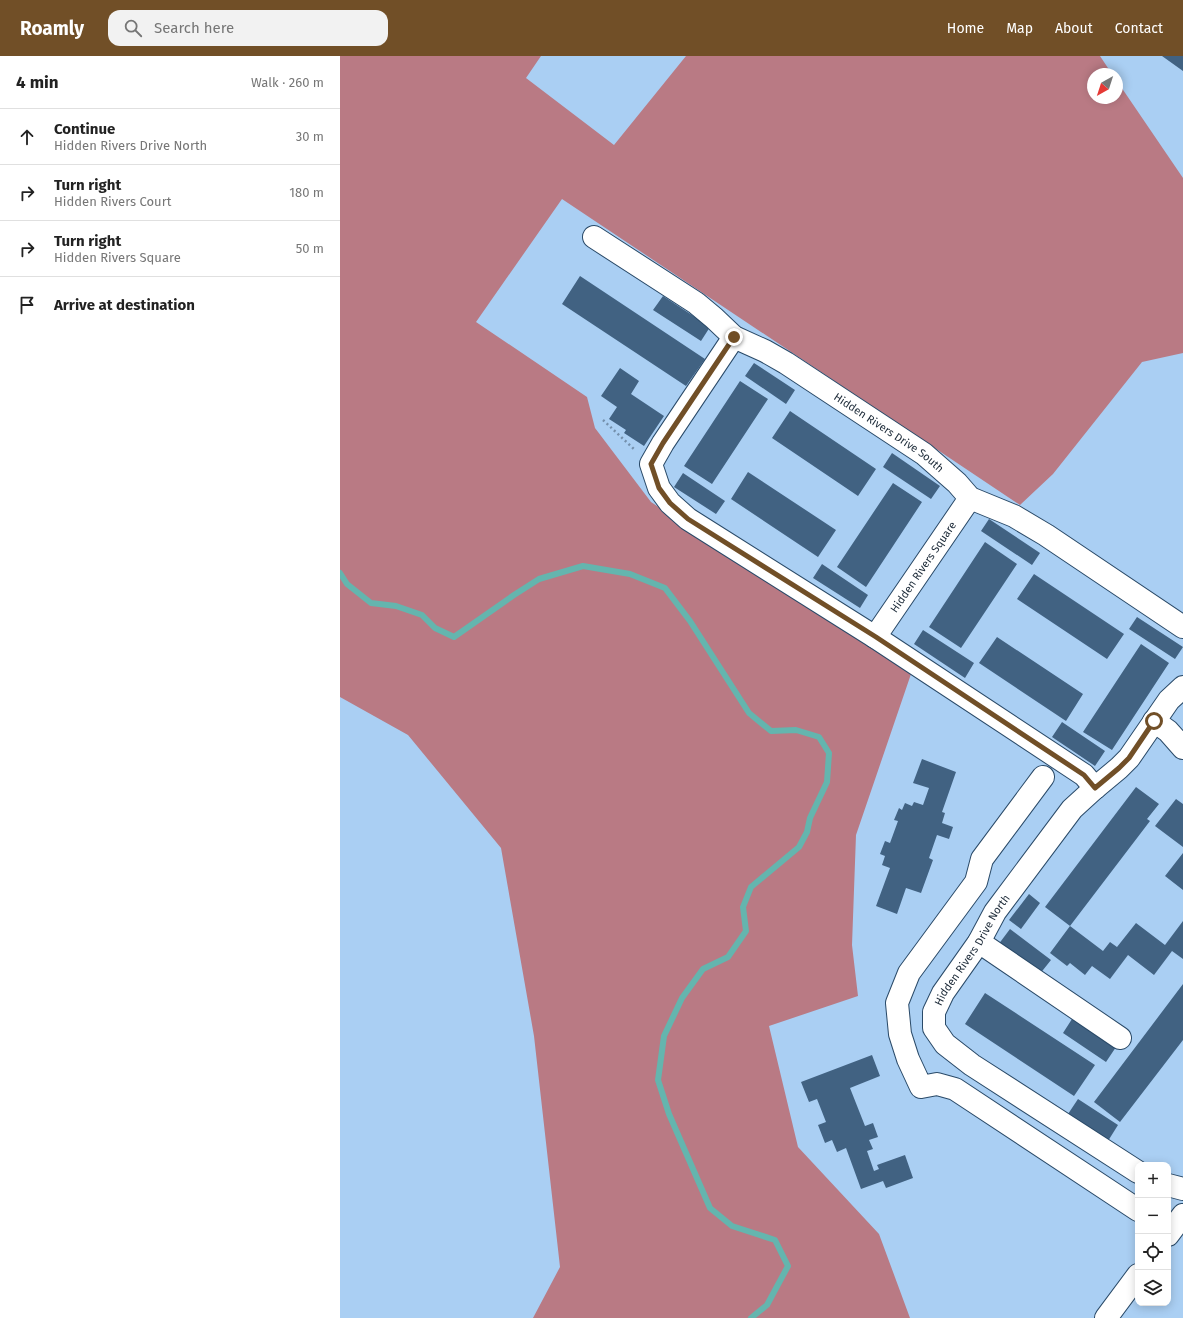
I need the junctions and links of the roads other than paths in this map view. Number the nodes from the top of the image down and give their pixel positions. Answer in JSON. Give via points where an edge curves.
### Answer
{"nodes":[{"id":1,"x":594,"y":236,"type":"dead end"},
{"id":2,"x":734,"y":337,"type":"junction"},
{"id":3,"x":970,"y":498,"type":"junction"},
{"id":4,"x":1183,"y":627,"type":"edge"},
{"id":5,"x":876,"y":637,"type":"junction"},
{"id":6,"x":1183,"y":687,"type":"edge"},
{"id":7,"x":1154,"y":721,"type":"junction"},
{"id":8,"x":1183,"y":748,"type":"edge"},
{"id":9,"x":1043,"y":777,"type":"dead end"},
{"id":10,"x":1095,"y":788,"type":"junction"},
{"id":11,"x":979,"y":942,"type":"junction"},
{"id":12,"x":1120,"y":1038,"type":"dead end"},
{"id":13,"x":1135,"y":1170,"type":"edge"},
{"id":14,"x":1171,"y":1186,"type":"edge"},
{"id":15,"x":1183,"y":1189,"type":"edge"},
{"id":16,"x":1135,"y":1208,"type":"edge"},
{"id":17,"x":1183,"y":1215,"type":"edge"},
{"id":18,"x":1171,"y":1230,"type":"edge"},
{"id":19,"x":1135,"y":1279,"type":"edge"},
{"id":20,"x":1106,"y":1318,"type":"edge"}],
"edges":[{"from":1,"to":2,"type":"main road","name":"Hidden Rivers Drive South","via":[[696,303]]},
{"from":2,"to":3,"type":"main road","name":"Hidden Rivers Drive South","via":[[786,363],[924,454]]},
{"from":2,"to":5,"type":"main road","via":[[663,443],[644,458],[659,488],[670,503],[688,519]]},
{"from":3,"to":4,"type":"main road","name":"Hidden Rivers Drive South","via":[[1014,516],[1046,535]]},
{"from":3,"to":5,"type":"main road","name":"Hidden Rivers Square"},
{"from":5,"to":10,"type":"main road","via":[[1084,775]]},
{"from":6,"to":7,"type":"main road","name":"Hidden Rivers Drive North","via":[[1169,700]]},
{"from":7,"to":8,"type":"main road","via":[[1168,731]]},
{"from":7,"to":10,"type":"main road","name":"Hidden Rivers Drive North","via":[[1129,758]]},
{"from":9,"to":16,"type":"main road","via":[[982,859],[976,882],[909,972],[897,1002],[900,1034],[921,1087],[937,1084],[955,1089]]},
{"from":10,"to":11,"type":"main road","name":"Hidden Rivers Drive North","via":[[1072,809],[995,912]]},
{"from":11,"to":12,"type":"main road"},
{"from":11,"to":13,"type":"main road","name":"Hidden Rivers Drive North","via":[[943,993],[934,1012],[934,1028],[945,1044],[972,1065]]},
{"from":14,"to":15,"type":"main road"},
{"from":17,"to":18,"type":"main road"},
{"from":19,"to":20,"type":"main road"}]}
